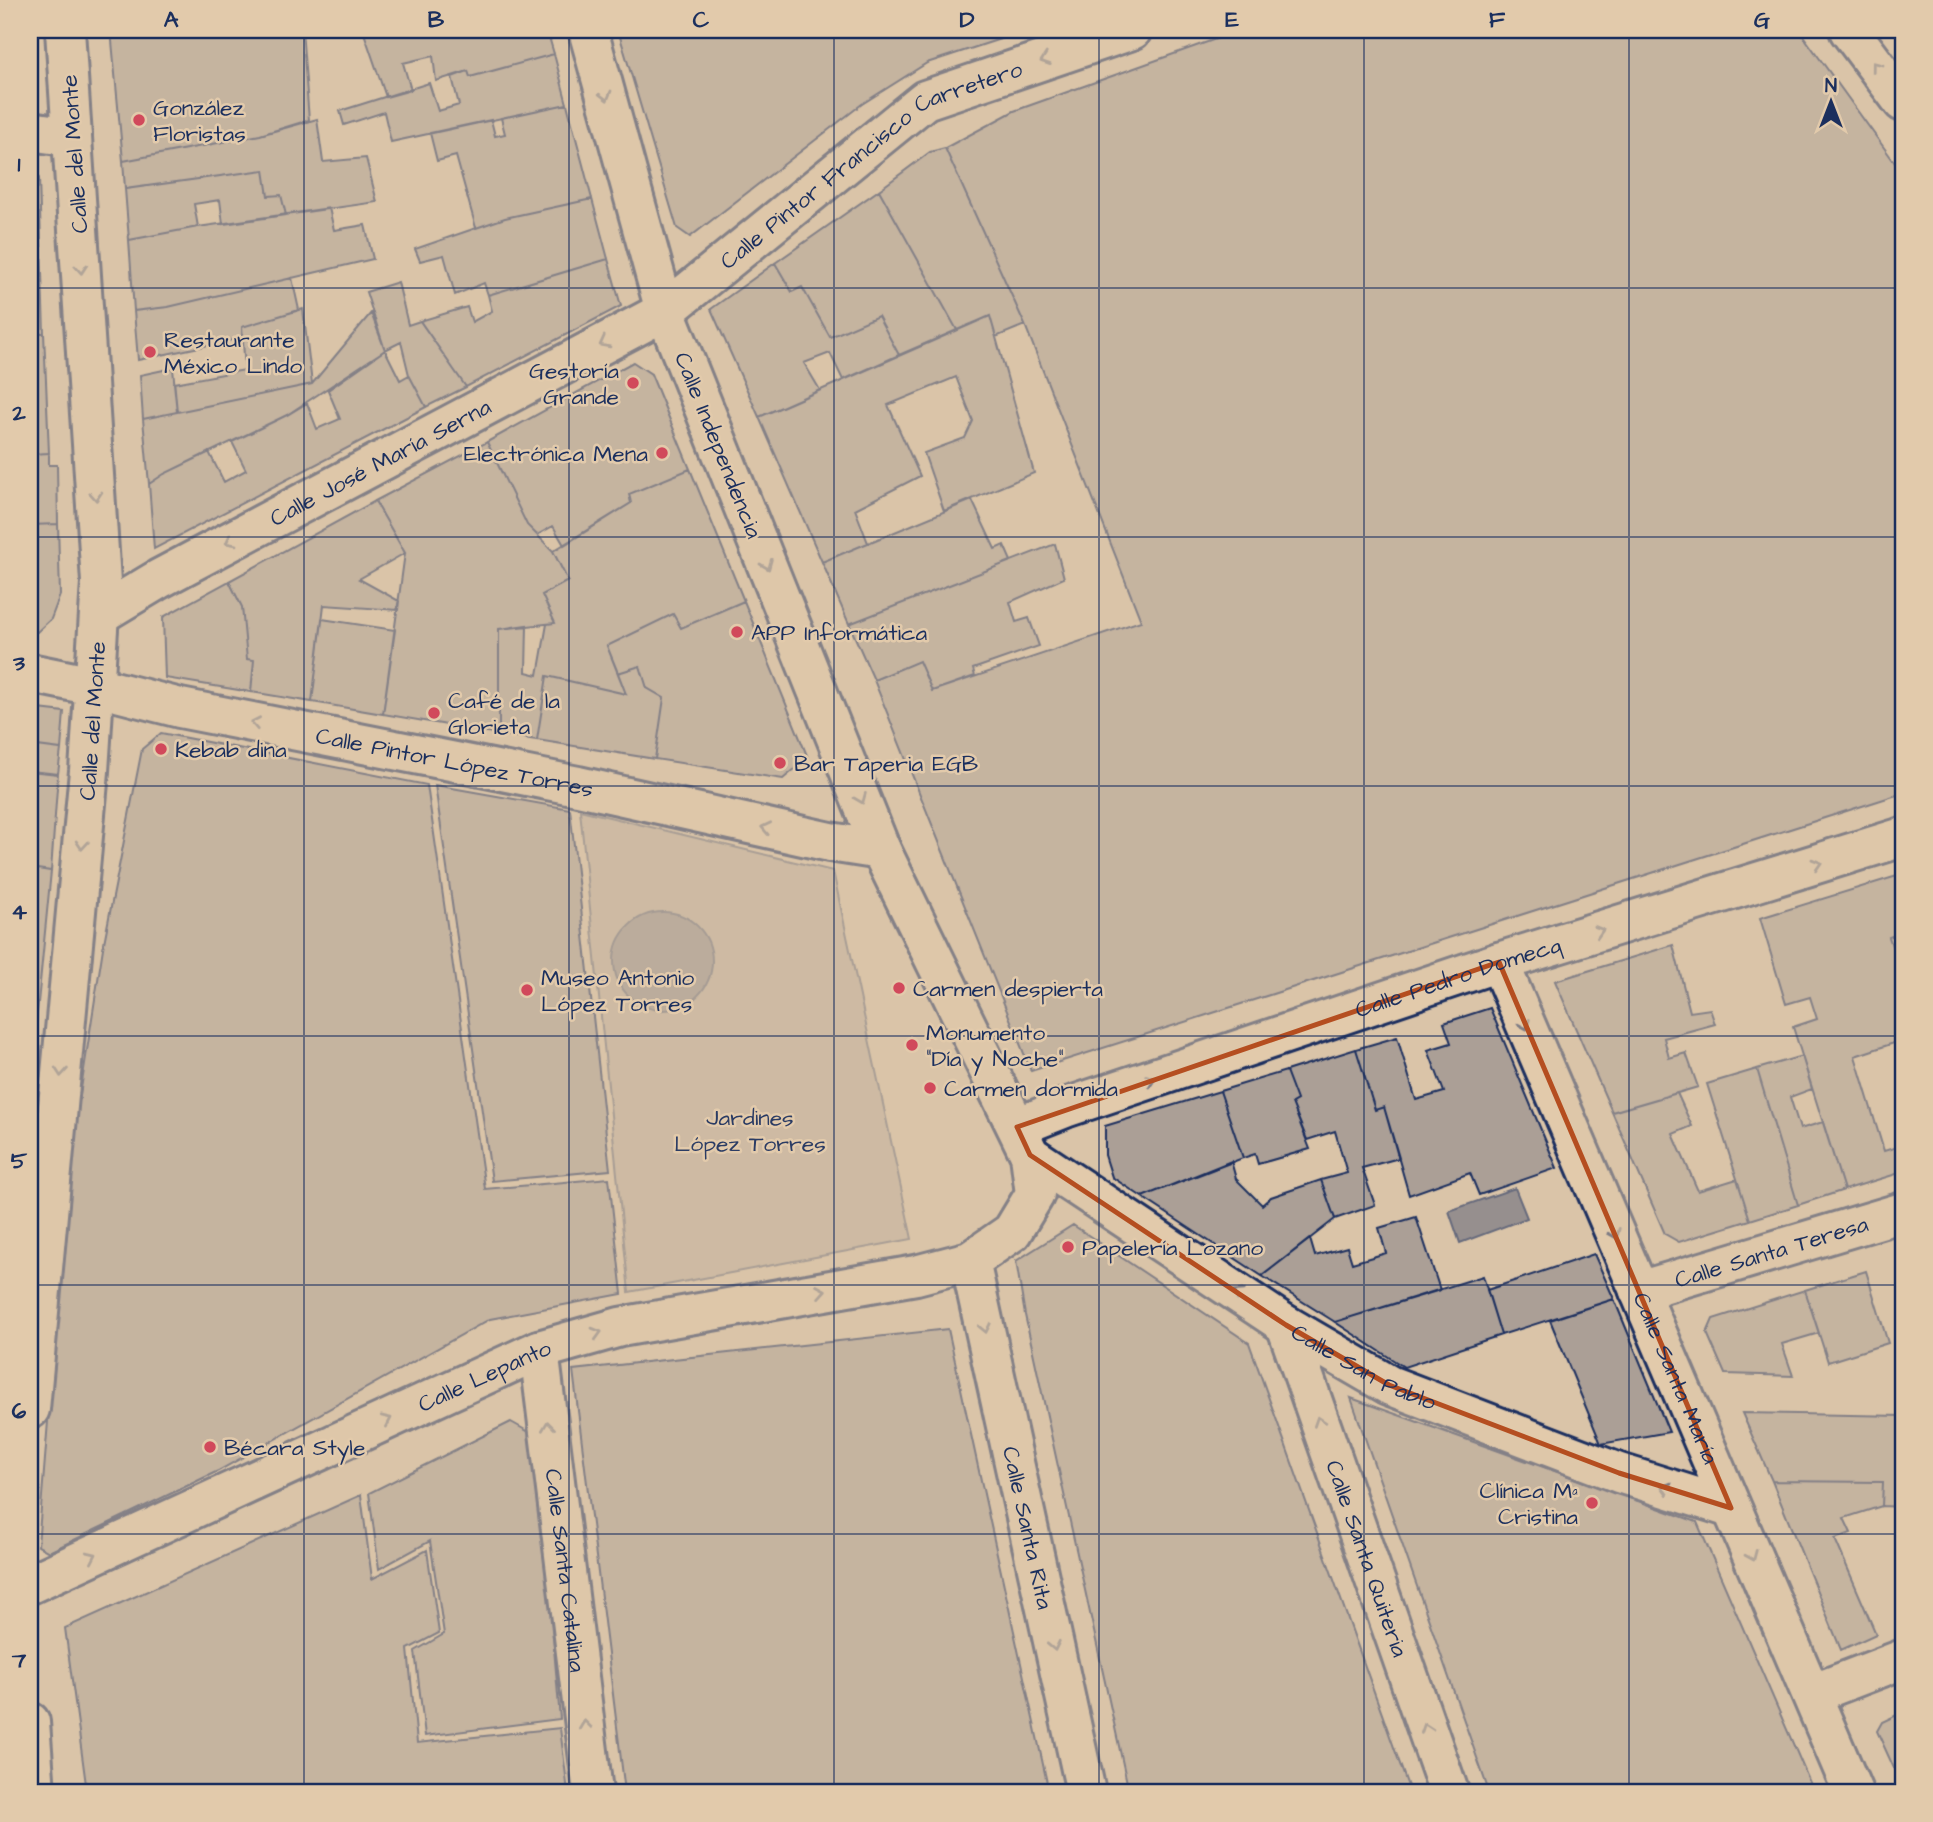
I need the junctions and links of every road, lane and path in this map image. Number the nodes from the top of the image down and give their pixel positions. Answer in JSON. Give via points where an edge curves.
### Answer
{"nodes":[{"id":1,"x":65,"y":30,"type":"edge"},
{"id":2,"x":588,"y":30,"type":"edge"},
{"id":3,"x":1132,"y":30,"type":"edge"},
{"id":4,"x":1849,"y":30,"type":"edge"},
{"id":5,"x":1903,"y":102,"type":"edge"},
{"id":6,"x":30,"y":131,"type":"edge"},
{"id":7,"x":72,"y":137,"type":"junction"},
{"id":8,"x":665,"y":311,"type":"junction"},
{"id":9,"x":99,"y":615,"type":"junction"},
{"id":10,"x":30,"y":673,"type":"edge"},
{"id":11,"x":94,"y":686,"type":"junction"},
{"id":12,"x":1903,"y":837,"type":"edge"},
{"id":13,"x":881,"y":850,"type":"junction"},
{"id":14,"x":1499,"y":962,"type":"junction"},
{"id":15,"x":1024,"y":1141,"type":"junction"},
{"id":16,"x":1903,"y":1212,"type":"edge"},
{"id":17,"x":971,"y":1261,"type":"junction"},
{"id":18,"x":1639,"y":1291,"type":"junction"},
{"id":19,"x":1286,"y":1325,"type":"junction"},
{"id":20,"x":539,"y":1350,"type":"junction"},
{"id":21,"x":30,"y":1409,"type":"edge"},
{"id":22,"x":1731,"y":1508,"type":"junction"},
{"id":23,"x":30,"y":1584,"type":"edge"},
{"id":24,"x":1903,"y":1659,"type":"edge"},
{"id":25,"x":1812,"y":1694,"type":"junction"},
{"id":26,"x":30,"y":1722,"type":"edge"},
{"id":27,"x":35,"y":1792,"type":"edge"},
{"id":28,"x":593,"y":1792,"type":"edge"},
{"id":29,"x":1086,"y":1792,"type":"edge"},
{"id":30,"x":1449,"y":1792,"type":"edge"},
{"id":31,"x":1853,"y":1792,"type":"edge"}],
"edges":[{"from":1,"to":7,"type":"street","name":"Calle del Monte"},
{"from":2,"to":8,"type":"street","name":"Calle Independencia","one_way":true},
{"from":3,"to":8,"type":"street","name":"Calle Pintor Francisco Carretero","one_way":true,"via":[[925,100]]},
{"from":5,"to":4,"type":"street","one_way":true},
{"from":6,"to":7,"type":"street"},
{"from":7,"to":9,"type":"street","name":"Calle del Monte","one_way":true,"via":[[99,537]]},
{"from":8,"to":9,"type":"street","name":"Calle José María Serna","one_way":true},
{"from":8,"to":13,"type":"street","name":"Calle Independencia","one_way":true},
{"from":9,"to":11,"type":"street","name":"Calle del Monte"},
{"from":10,"to":11,"type":"street","name":"Calle Pintor López Torres"},
{"from":13,"to":11,"type":"street","name":"Calle Pintor López Torres","one_way":true,"via":[[180,708]]},
{"from":11,"to":21,"type":"street","name":"Calle del Monte","one_way":true},
{"from":14,"to":12,"type":"street","name":"Calle Pedro Domecq","one_way":true},
{"from":13,"to":15,"type":"street","name":"Calle Independencia"},
{"from":15,"to":14,"type":"street","name":"Calle Pedro Domecq","one_way":true,"via":[[1065,1108]]},
{"from":14,"to":18,"type":"street","name":"Calle Santa María","one_way":true},
{"from":15,"to":17,"type":"street","via":[[1035,1194],[1012,1231]]},
{"from":19,"to":15,"type":"street","name":"Calle San Pablo","one_way":true},
{"from":16,"to":18,"type":"street","name":"Calle Santa Teresa"},
{"from":20,"to":17,"type":"street","name":"Calle Lepanto","one_way":true,"via":[[620,1326],[916,1275]]},
{"from":17,"to":29,"type":"street","name":"Calle Santa Rita","one_way":true},
{"from":18,"to":22,"type":"street","name":"Calle Santa María"},
{"from":22,"to":19,"type":"street","name":"Calle San Pablo","one_way":true,"via":[[1619,1474],[1389,1385]]},
{"from":30,"to":19,"type":"street","name":"Calle Santa Quiteria","one_way":true},
{"from":23,"to":20,"type":"street","name":"Calle Lepanto","one_way":true},
{"from":28,"to":20,"type":"street","name":"Calle Santa Catalina","one_way":true},
{"from":22,"to":25,"type":"street","name":"Calle Santa María","one_way":true},
{"from":24,"to":25,"type":"street"},
{"from":25,"to":31,"type":"street","name":"Calle Santa María"},
{"from":26,"to":27,"type":"street"}]}
